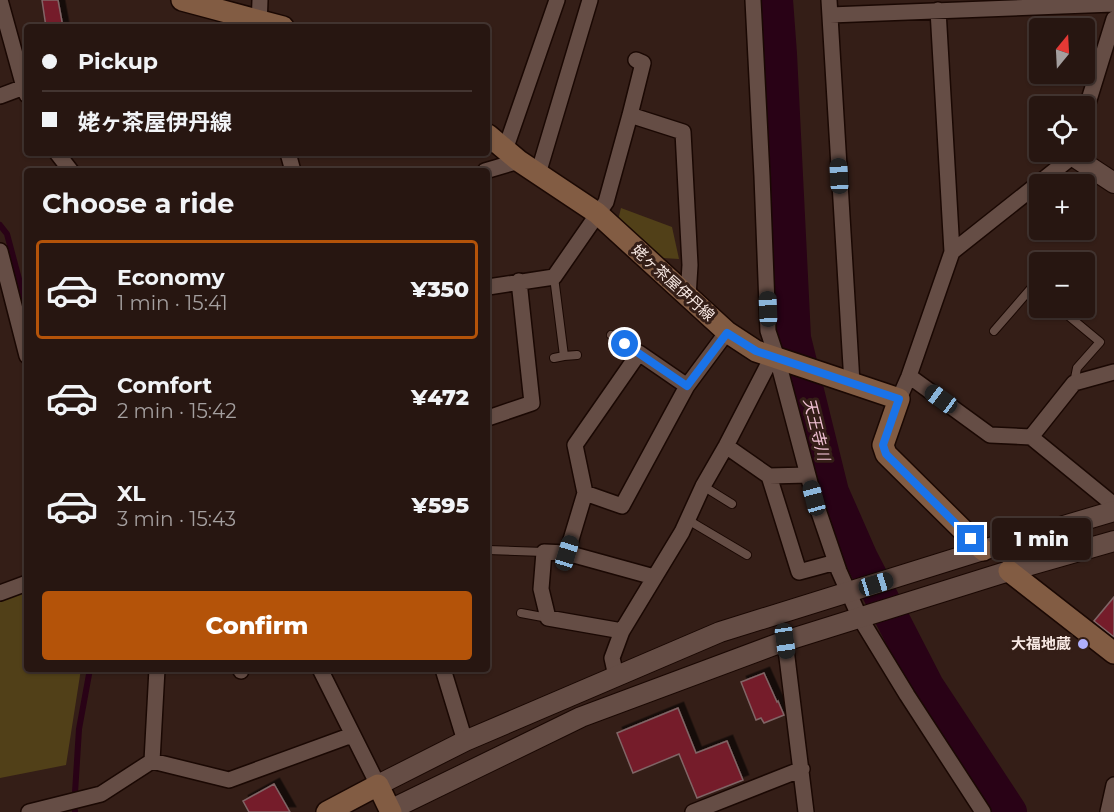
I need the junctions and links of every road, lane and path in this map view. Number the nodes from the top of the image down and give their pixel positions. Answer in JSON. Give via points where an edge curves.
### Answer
{"nodes":[{"id":1,"x":0,"y":0,"type":"edge"},
{"id":2,"x":182,"y":0,"type":"edge"},
{"id":3,"x":557,"y":0,"type":"edge"},
{"id":4,"x":590,"y":0,"type":"edge"},
{"id":5,"x":753,"y":0,"type":"edge"},
{"id":6,"x":1114,"y":4,"type":"edge"},
{"id":7,"x":829,"y":7,"type":"edge"},
{"id":8,"x":938,"y":10,"type":"junction"},
{"id":9,"x":259,"y":16,"type":"edge"},
{"id":10,"x":1114,"y":19,"type":"edge"},
{"id":11,"x":276,"y":24,"type":"edge"},
{"id":12,"x":643,"y":63,"type":"dead end"},
{"id":13,"x":24,"y":84,"type":"edge"},
{"id":14,"x":24,"y":91,"type":"edge"},
{"id":15,"x":0,"y":96,"type":"edge"},
{"id":16,"x":1090,"y":96,"type":"edge"},
{"id":17,"x":630,"y":115,"type":"junction"},
{"id":18,"x":490,"y":137,"type":"edge"},
{"id":19,"x":59,"y":156,"type":"edge"},
{"id":20,"x":512,"y":156,"type":"junction"},
{"id":21,"x":1063,"y":162,"type":"edge"},
{"id":22,"x":1084,"y":162,"type":"edge"},
{"id":23,"x":69,"y":168,"type":"edge"},
{"id":24,"x":490,"y":168,"type":"edge"},
{"id":25,"x":538,"y":174,"type":"junction"},
{"id":26,"x":1114,"y":183,"type":"edge"},
{"id":27,"x":597,"y":213,"type":"junction"},
{"id":28,"x":0,"y":252,"type":"edge"},
{"id":29,"x":952,"y":252,"type":"junction"},
{"id":30,"x":554,"y":276,"type":"junction"},
{"id":31,"x":519,"y":281,"type":"junction"},
{"id":32,"x":490,"y":287,"type":"edge"},
{"id":33,"x":1029,"y":291,"type":"edge"},
{"id":34,"x":688,"y":297,"type":"junction"},
{"id":35,"x":1071,"y":318,"type":"edge"},
{"id":36,"x":994,"y":331,"type":"dead end"},
{"id":37,"x":727,"y":333,"type":"junction"},
{"id":38,"x":611,"y":334,"type":"dead end"},
{"id":39,"x":24,"y":344,"type":"edge"},
{"id":40,"x":639,"y":353,"type":"junction"},
{"id":41,"x":577,"y":355,"type":"dead end"},
{"id":42,"x":564,"y":356,"type":"junction"},
{"id":43,"x":554,"y":358,"type":"dead end"},
{"id":44,"x":779,"y":359,"type":"junction"},
{"id":45,"x":1114,"y":372,"type":"edge"},
{"id":46,"x":909,"y":376,"type":"junction"},
{"id":47,"x":852,"y":383,"type":"junction"},
{"id":48,"x":1074,"y":383,"type":"junction"},
{"id":49,"x":687,"y":386,"type":"junction"},
{"id":50,"x":899,"y":399,"type":"junction"},
{"id":51,"x":490,"y":417,"type":"edge"},
{"id":52,"x":1031,"y":437,"type":"junction"},
{"id":53,"x":726,"y":446,"type":"junction"},
{"id":54,"x":808,"y":475,"type":"junction"},
{"id":55,"x":769,"y":476,"type":"junction"},
{"id":56,"x":703,"y":486,"type":"junction"},
{"id":57,"x":585,"y":493,"type":"junction"},
{"id":58,"x":732,"y":504,"type":"dead end"},
{"id":59,"x":1114,"y":505,"type":"edge"},
{"id":60,"x":1114,"y":511,"type":"edge"},
{"id":61,"x":688,"y":520,"type":"junction"},
{"id":62,"x":1114,"y":541,"type":"edge"},
{"id":63,"x":490,"y":550,"type":"edge"},
{"id":64,"x":983,"y":550,"type":"junction"},
{"id":65,"x":544,"y":552,"type":"junction"},
{"id":66,"x":567,"y":553,"type":"junction"},
{"id":67,"x":747,"y":555,"type":"dead end"},
{"id":68,"x":836,"y":562,"type":"junction"},
{"id":69,"x":1010,"y":571,"type":"junction"},
{"id":70,"x":654,"y":577,"type":"junction"},
{"id":71,"x":24,"y":584,"type":"edge"},
{"id":72,"x":851,"y":591,"type":"junction"},
{"id":73,"x":0,"y":593,"type":"edge"},
{"id":74,"x":521,"y":613,"type":"dead end"},
{"id":75,"x":864,"y":617,"type":"junction"},
{"id":76,"x":548,"y":618,"type":"junction"},
{"id":77,"x":622,"y":631,"type":"junction"},
{"id":78,"x":785,"y":641,"type":"junction"},
{"id":79,"x":1114,"y":653,"type":"edge"},
{"id":80,"x":157,"y":672,"type":"edge"},
{"id":81,"x":321,"y":672,"type":"edge"},
{"id":82,"x":444,"y":672,"type":"edge"},
{"id":83,"x":616,"y":676,"type":"junction"},
{"id":84,"x":352,"y":735,"type":"junction"},
{"id":85,"x":465,"y":741,"type":"junction"},
{"id":86,"x":152,"y":761,"type":"junction"},
{"id":87,"x":802,"y":769,"type":"junction"},
{"id":88,"x":378,"y":785,"type":"junction"},
{"id":89,"x":1114,"y":788,"type":"edge"},
{"id":90,"x":389,"y":811,"type":"edge"},
{"id":91,"x":29,"y":812,"type":"edge"},
{"id":92,"x":327,"y":812,"type":"edge"},
{"id":93,"x":693,"y":812,"type":"edge"},
{"id":94,"x":806,"y":812,"type":"edge"},
{"id":95,"x":983,"y":812,"type":"edge"},
{"id":96,"x":1108,"y":812,"type":"edge"}],
"edges":[{"from":1,"to":13,"type":"street"},
{"from":2,"to":9,"type":"main road"},
{"from":3,"to":20,"type":"street"},
{"from":4,"to":25,"type":"street"},
{"from":5,"to":44,"type":"street","via":[[768,331]]},
{"from":6,"to":8,"type":"street"},
{"from":7,"to":8,"type":"street"},
{"from":7,"to":47,"type":"street"},
{"from":8,"to":29,"type":"street"},
{"from":9,"to":11,"type":"main road"},
{"from":10,"to":16,"type":"street"},
{"from":12,"to":17,"type":"street"},
{"from":14,"to":15,"type":"street"},
{"from":17,"to":27,"type":"street","via":[[606,202]]},
{"from":17,"to":34,"type":"street","via":[[683,132]]},
{"from":18,"to":20,"type":"main road","name":"姥ヶ茶屋伊丹線"},
{"from":19,"to":23,"type":"street"},
{"from":20,"to":24,"type":"street"},
{"from":20,"to":25,"type":"main road","name":"姥ヶ茶屋伊丹線"},
{"from":21,"to":29,"type":"street"},
{"from":22,"to":26,"type":"street"},
{"from":25,"to":27,"type":"main road","name":"姥ヶ茶屋伊丹線"},
{"from":27,"to":30,"type":"street"},
{"from":27,"to":34,"type":"main road","name":"姥ヶ茶屋伊丹線"},
{"from":28,"to":39,"type":"street"},
{"from":29,"to":46,"type":"street"},
{"from":30,"to":31,"type":"street"},
{"from":30,"to":42,"type":"lane"},
{"from":31,"to":32,"type":"street"},
{"from":31,"to":51,"type":"street","via":[[532,403]]},
{"from":33,"to":36,"type":"lane"},
{"from":34,"to":37,"type":"main road","name":"姥ヶ茶屋伊丹線"},
{"from":35,"to":48,"type":"lane","via":[[1100,342],[1077,369]]},
{"from":37,"to":44,"type":"main road","name":"姥ヶ茶屋伊丹線","via":[[756,351]]},
{"from":37,"to":49,"type":"street"},
{"from":38,"to":40,"type":"lane"},
{"from":40,"to":49,"type":"street"},
{"from":40,"to":57,"type":"street","via":[[575,445]]},
{"from":41,"to":42,"type":"lane"},
{"from":42,"to":43,"type":"lane"},
{"from":44,"to":47,"type":"main road","name":"姥ヶ茶屋伊丹線"},
{"from":44,"to":53,"type":"street"},
{"from":44,"to":54,"type":"street"},
{"from":45,"to":48,"type":"street"},
{"from":46,"to":50,"type":"street"},
{"from":46,"to":52,"type":"street","via":[[990,435]]},
{"from":47,"to":50,"type":"main road","name":"姥ヶ茶屋伊丹線"},
{"from":48,"to":52,"type":"street"},
{"from":49,"to":57,"type":"street","via":[[622,506]]},
{"from":50,"to":64,"type":"main road","via":[[883,445],[886,454]]},
{"from":52,"to":59,"type":"street"},
{"from":53,"to":55,"type":"street"},
{"from":53,"to":56,"type":"street"},
{"from":54,"to":55,"type":"street"},
{"from":54,"to":68,"type":"street"},
{"from":55,"to":68,"type":"street","via":[[799,572]]},
{"from":56,"to":58,"type":"lane"},
{"from":56,"to":61,"type":"street"},
{"from":57,"to":66,"type":"street"},
{"from":60,"to":64,"type":"street"},
{"from":61,"to":67,"type":"lane"},
{"from":61,"to":70,"type":"street"},
{"from":62,"to":69,"type":"street"},
{"from":63,"to":65,"type":"lane"},
{"from":64,"to":72,"type":"street"},
{"from":65,"to":66,"type":"street"},
{"from":65,"to":76,"type":"street","via":[[541,589]]},
{"from":66,"to":70,"type":"street"},
{"from":68,"to":72,"type":"street"},
{"from":69,"to":75,"type":"street"},
{"from":69,"to":79,"type":"main road"},
{"from":70,"to":77,"type":"street"},
{"from":71,"to":73,"type":"street"},
{"from":72,"to":75,"type":"street"},
{"from":72,"to":83,"type":"street","via":[[720,632]]},
{"from":74,"to":76,"type":"lane"},
{"from":75,"to":78,"type":"street"},
{"from":75,"to":95,"type":"street","via":[[907,695]]},
{"from":76,"to":77,"type":"street"},
{"from":77,"to":83,"type":"street","via":[[612,658]]},
{"from":78,"to":87,"type":"street"},
{"from":78,"to":90,"type":"street","via":[[581,717]]},
{"from":80,"to":86,"type":"street"},
{"from":81,"to":84,"type":"street"},
{"from":82,"to":85,"type":"street"},
{"from":83,"to":85,"type":"street"},
{"from":84,"to":86,"type":"street","via":[[229,780]]},
{"from":84,"to":88,"type":"street"},
{"from":85,"to":88,"type":"street"},
{"from":86,"to":91,"type":"street","via":[[101,794]]},
{"from":87,"to":93,"type":"street"},
{"from":87,"to":94,"type":"street"},
{"from":88,"to":90,"type":"main road"},
{"from":88,"to":92,"type":"main road"},
{"from":89,"to":96,"type":"street"}]}
